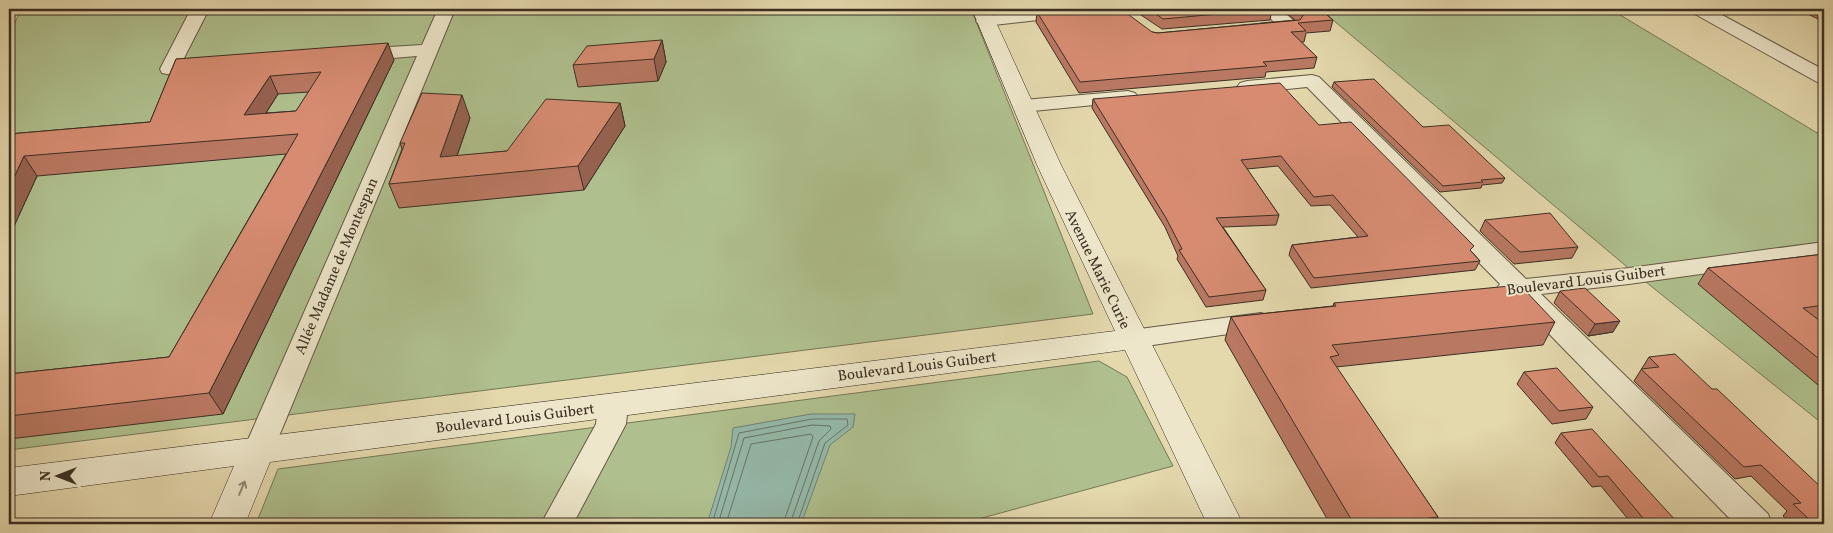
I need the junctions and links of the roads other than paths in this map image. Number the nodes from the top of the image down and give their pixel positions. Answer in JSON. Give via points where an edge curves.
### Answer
{"nodes":[{"id":1,"x":200,"y":9,"type":"edge"},
{"id":2,"x":446,"y":9,"type":"edge"},
{"id":3,"x":1092,"y":9,"type":"edge"},
{"id":4,"x":1269,"y":9,"type":"edge"},
{"id":5,"x":1699,"y":9,"type":"edge"},
{"id":6,"x":983,"y":15,"type":"edge"},
{"id":7,"x":1252,"y":29,"type":"edge"},
{"id":8,"x":428,"y":50,"type":"junction"},
{"id":9,"x":339,"y":57,"type":"edge"},
{"id":10,"x":229,"y":64,"type":"edge"},
{"id":11,"x":1824,"y":78,"type":"edge"},
{"id":12,"x":1225,"y":89,"type":"edge"},
{"id":13,"x":1147,"y":96,"type":"edge"},
{"id":14,"x":1023,"y":106,"type":"junction"},
{"id":15,"x":1824,"y":249,"type":"edge"},
{"id":16,"x":1519,"y":288,"type":"junction"},
{"id":17,"x":1481,"y":293,"type":"edge"},
{"id":18,"x":1288,"y":318,"type":"edge"},
{"id":19,"x":1132,"y":338,"type":"junction"},
{"id":20,"x":613,"y":405,"type":"junction"},
{"id":21,"x":258,"y":451,"type":"junction"},
{"id":22,"x":9,"y":482,"type":"edge"},
{"id":23,"x":227,"y":524,"type":"edge"},
{"id":24,"x":557,"y":524,"type":"edge"},
{"id":25,"x":1225,"y":524,"type":"edge"},
{"id":26,"x":1756,"y":524,"type":"edge"}],
"edges":[{"from":1,"to":10,"type":"street","via":[[169,69]]},
{"from":2,"to":8,"type":"street","name":"Allée Madame de Montespan"},
{"from":3,"to":6,"type":"street","via":[[1052,15]]},
{"from":4,"to":7,"type":"street","via":[[1290,26]]},
{"from":5,"to":11,"type":"street"},
{"from":6,"to":14,"type":"street","name":"Avenue Marie Curie"},
{"from":8,"to":9,"type":"street"},
{"from":8,"to":21,"type":"street","name":"Allée Madame de Montespan"},
{"from":12,"to":16,"type":"street","via":[[1312,81]]},
{"from":13,"to":14,"type":"street"},
{"from":14,"to":19,"type":"street","name":"Avenue Marie Curie"},
{"from":15,"to":16,"type":"street","name":"Boulevard Louis Guibert"},
{"from":16,"to":17,"type":"street","name":"Boulevard Louis Guibert"},
{"from":16,"to":26,"type":"street"},
{"from":18,"to":19,"type":"street","name":"Boulevard Louis Guibert"},
{"from":19,"to":20,"type":"street","name":"Boulevard Louis Guibert"},
{"from":19,"to":25,"type":"street","name":"Avenue Marie Curie"},
{"from":20,"to":21,"type":"street","name":"Boulevard Louis Guibert"},
{"from":20,"to":24,"type":"street","via":[[611,424]]},
{"from":21,"to":22,"type":"street","name":"Boulevard Louis Guibert"},
{"from":23,"to":21,"type":"street","name":"Allée Madame de Montespan","one_way":true}]}
